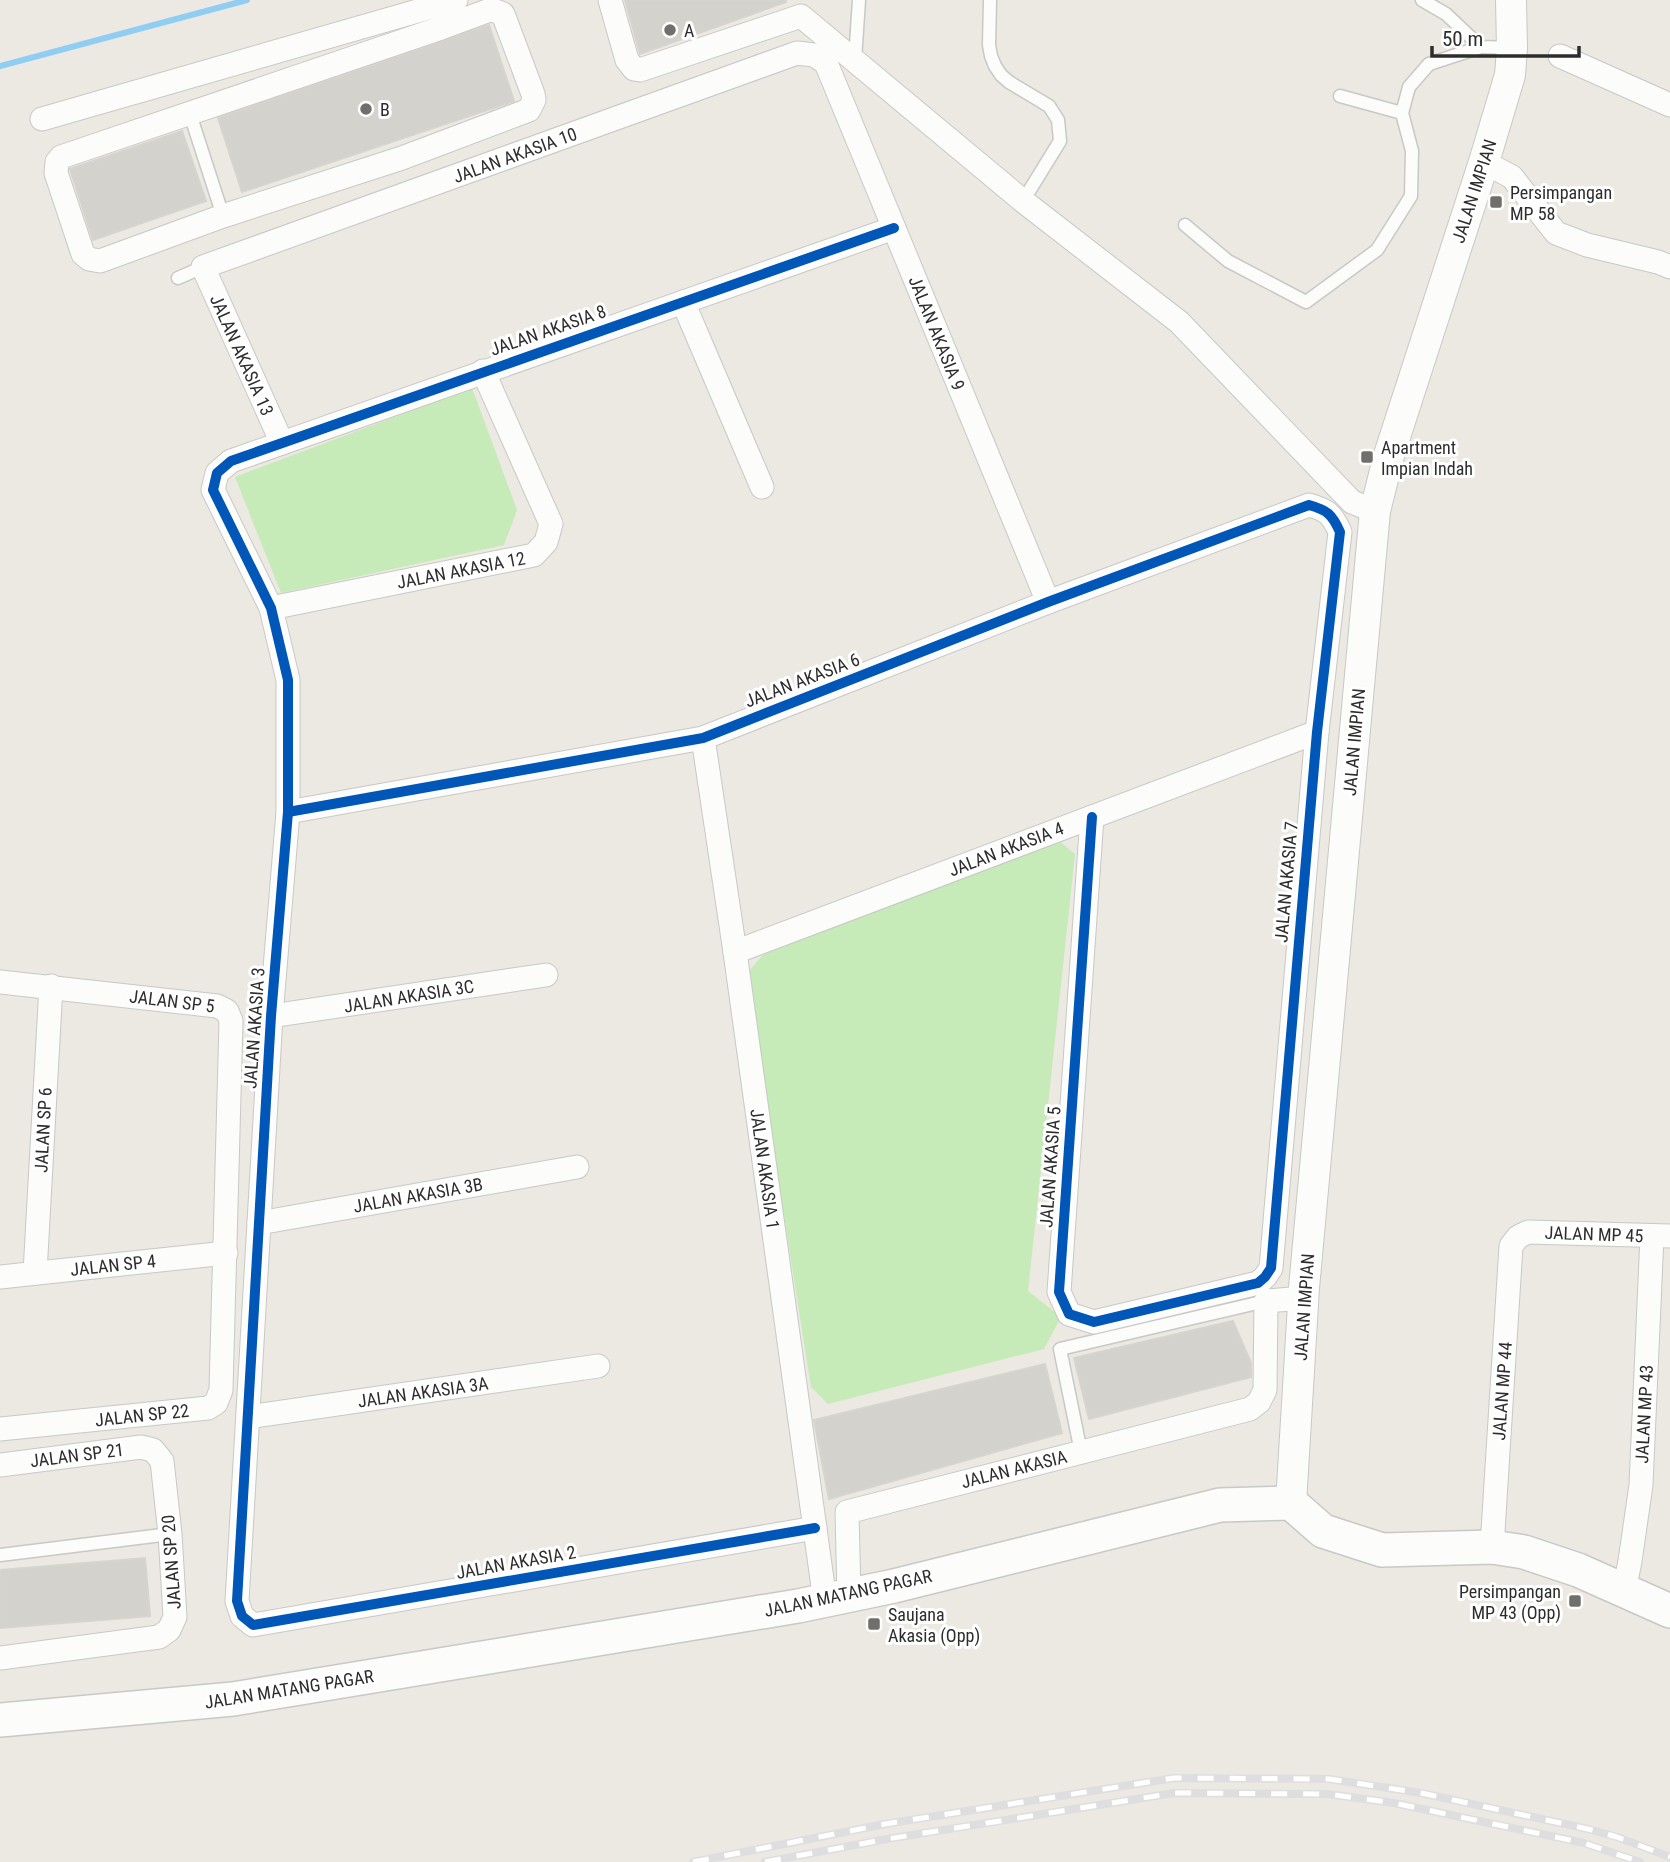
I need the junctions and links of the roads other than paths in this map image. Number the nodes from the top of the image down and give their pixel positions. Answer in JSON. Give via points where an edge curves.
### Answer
{"nodes":[{"id":1,"x":610,"y":0,"type":"edge"},
{"id":2,"x":859,"y":0,"type":"edge"},
{"id":3,"x":990,"y":0,"type":"edge"},
{"id":4,"x":1422,"y":0,"type":"edge"},
{"id":5,"x":1511,"y":0,"type":"edge"},
{"id":6,"x":449,"y":2,"type":"edge"},
{"id":7,"x":803,"y":8,"type":"edge"},
{"id":8,"x":441,"y":28,"type":"junction"},
{"id":9,"x":1481,"y":47,"type":"junction"},
{"id":10,"x":1512,"y":48,"type":"junction"},
{"id":11,"x":1560,"y":56,"type":"dead end"},
{"id":12,"x":855,"y":60,"type":"junction"},
{"id":13,"x":826,"y":63,"type":"joint"},
{"id":14,"x":191,"y":76,"type":"junction"},
{"id":15,"x":1340,"y":96,"type":"dead end"},
{"id":16,"x":1670,"y":104,"type":"edge"},
{"id":17,"x":190,"y":114,"type":"junction"},
{"id":18,"x":1402,"y":114,"type":"junction"},
{"id":19,"x":42,"y":119,"type":"dead end"},
{"id":20,"x":1484,"y":162,"type":"junction"},
{"id":21,"x":1023,"y":201,"type":"junction"},
{"id":22,"x":223,"y":216,"type":"junction"},
{"id":23,"x":1185,"y":225,"type":"dead end"},
{"id":24,"x":894,"y":228,"type":"junction"},
{"id":25,"x":203,"y":267,"type":"junction"},
{"id":26,"x":1670,"y":267,"type":"edge"},
{"id":27,"x":178,"y":278,"type":"dead end"},
{"id":28,"x":683,"y":302,"type":"junction"},
{"id":29,"x":483,"y":371,"type":"junction"},
{"id":30,"x":282,"y":443,"type":"junction"},
{"id":31,"x":216,"y":473,"type":"joint"},
{"id":32,"x":762,"y":487,"type":"dead end"},
{"id":33,"x":1309,"y":505,"type":"joint"},
{"id":34,"x":1375,"y":511,"type":"junction"},
{"id":35,"x":1048,"y":602,"type":"junction"},
{"id":36,"x":271,"y":608,"type":"junction"},
{"id":37,"x":1317,"y":732,"type":"junction"},
{"id":38,"x":703,"y":738,"type":"junction"},
{"id":39,"x":288,"y":812,"type":"junction"},
{"id":40,"x":1092,"y":817,"type":"junction"},
{"id":41,"x":735,"y":952,"type":"junction"},
{"id":42,"x":546,"y":975,"type":"dead end"},
{"id":43,"x":0,"y":982,"type":"edge"},
{"id":44,"x":51,"y":986,"type":"junction"},
{"id":45,"x":271,"y":1016,"type":"junction"},
{"id":46,"x":577,"y":1167,"type":"dead end"},
{"id":47,"x":259,"y":1223,"type":"junction"},
{"id":48,"x":1661,"y":1236,"type":"edge"},
{"id":49,"x":1518,"y":1237,"type":"joint"},
{"id":50,"x":226,"y":1253,"type":"junction"},
{"id":51,"x":35,"y":1273,"type":"junction"},
{"id":52,"x":0,"y":1276,"type":"edge"},
{"id":53,"x":1265,"y":1277,"type":"joint"},
{"id":54,"x":1303,"y":1298,"type":"junction"},
{"id":55,"x":1266,"y":1301,"type":"junction"},
{"id":56,"x":597,"y":1366,"type":"dead end"},
{"id":57,"x":248,"y":1418,"type":"junction"},
{"id":58,"x":0,"y":1429,"type":"edge"},
{"id":59,"x":153,"y":1450,"type":"joint"},
{"id":60,"x":1081,"y":1452,"type":"junction"},
{"id":61,"x":0,"y":1465,"type":"edge"},
{"id":62,"x":1291,"y":1503,"type":"junction"},
{"id":63,"x":815,"y":1528,"type":"junction"},
{"id":64,"x":170,"y":1534,"type":"junction"},
{"id":65,"x":1492,"y":1547,"type":"junction"},
{"id":66,"x":0,"y":1555,"type":"edge"},
{"id":67,"x":1624,"y":1591,"type":"junction"},
{"id":68,"x":837,"y":1598,"type":"junction"},
{"id":69,"x":237,"y":1601,"type":"joint"},
{"id":70,"x":1670,"y":1611,"type":"edge"},
{"id":71,"x":0,"y":1658,"type":"edge"},
{"id":72,"x":0,"y":1720,"type":"edge"}],
"edges":[{"from":1,"to":7,"type":"street","via":[[627,60],[640,70]]},
{"from":2,"to":12,"type":"lane"},
{"from":3,"to":21,"type":"lane","via":[[989,45],[995,66],[1009,82],[1049,106],[1058,120],[1060,141]]},
{"from":4,"to":9,"type":"lane","via":[[1446,14]]},
{"from":5,"to":10,"type":"street","name":"JALAN IMPIAN"},
{"from":6,"to":8,"type":"street"},
{"from":6,"to":14,"type":"street"},
{"from":7,"to":12,"type":"street"},
{"from":8,"to":17,"type":"street"},
{"from":8,"to":22,"type":"street","via":[[487,11],[503,15],[533,94],[529,110],[402,158]]},
{"from":9,"to":10,"type":"lane"},
{"from":9,"to":18,"type":"lane","via":[[1429,64],[1409,87]]},
{"from":10,"to":20,"type":"street","name":"JALAN IMPIAN","via":[[1510,75]]},
{"from":11,"to":16,"type":"street"},
{"from":12,"to":21,"type":"street"},
{"from":13,"to":24,"type":"street","name":"JALAN AKASIA 9"},
{"from":13,"to":25,"type":"street","name":"JALAN AKASIA 10","via":[[814,55],[797,53]]},
{"from":14,"to":17,"type":"street"},
{"from":14,"to":19,"type":"street"},
{"from":15,"to":18,"type":"lane"},
{"from":17,"to":22,"type":"lane"},
{"from":17,"to":22,"type":"street","via":[[66,154],[57,162],[56,173],[83,254],[89,259],[100,261]]},
{"from":18,"to":23,"type":"lane","via":[[1412,151],[1411,196],[1377,250],[1306,302],[1228,261]]},
{"from":20,"to":26,"type":"street","via":[[1512,177],[1556,233]]},
{"from":20,"to":34,"type":"street","name":"JALAN IMPIAN","via":[[1388,455]]},
{"from":21,"to":34,"type":"street","via":[[1179,322],[1352,502]]},
{"from":24,"to":28,"type":"street","name":"JALAN AKASIA 8"},
{"from":24,"to":35,"type":"street","name":"JALAN AKASIA 9"},
{"from":25,"to":27,"type":"lane"},
{"from":25,"to":30,"type":"street","name":"JALAN AKASIA 13"},
{"from":28,"to":29,"type":"street","name":"JALAN AKASIA 8"},
{"from":28,"to":32,"type":"street"},
{"from":29,"to":30,"type":"street","name":"JALAN AKASIA 8"},
{"from":29,"to":36,"type":"street","name":"JALAN AKASIA 12","via":[[551,524],[546,542],[534,555]]},
{"from":30,"to":31,"type":"street","name":"JALAN AKASIA 8","via":[[232,461]]},
{"from":31,"to":36,"type":"street","name":"JALAN AKASIA 3","via":[[213,490]]},
{"from":33,"to":35,"type":"street","name":"JALAN AKASIA 6"},
{"from":33,"to":37,"type":"street","name":"JALAN AKASIA 7","via":[[1323,509],[1340,531]]},
{"from":34,"to":54,"type":"street","name":"JALAN IMPIAN"},
{"from":35,"to":38,"type":"street","name":"JALAN AKASIA 6"},
{"from":36,"to":39,"type":"street","name":"JALAN AKASIA 3","via":[[288,680]]},
{"from":37,"to":40,"type":"street","name":"JALAN AKASIA 4"},
{"from":37,"to":53,"type":"street","name":"JALAN AKASIA 7","via":[[1271,1268]]},
{"from":38,"to":39,"type":"street","name":"JALAN AKASIA 6"},
{"from":38,"to":41,"type":"street","name":"JALAN AKASIA 1"},
{"from":39,"to":45,"type":"street","name":"JALAN AKASIA 3"},
{"from":40,"to":41,"type":"street","name":"JALAN AKASIA 4"},
{"from":40,"to":53,"type":"street","name":"JALAN AKASIA 5","via":[[1059,1292],[1069,1314],[1094,1322],[1258,1283]]},
{"from":41,"to":63,"type":"street","name":"JALAN AKASIA 1"},
{"from":42,"to":45,"type":"street","name":"JALAN AKASIA 3C"},
{"from":43,"to":44,"type":"street","name":"JALAN SP 5"},
{"from":44,"to":50,"type":"street","name":"JALAN SP 5","via":[[218,1006],[227,1011]]},
{"from":44,"to":51,"type":"street","name":"JALAN SP 6"},
{"from":45,"to":47,"type":"street","name":"JALAN AKASIA 3"},
{"from":46,"to":47,"type":"street","name":"JALAN AKASIA 3B"},
{"from":47,"to":57,"type":"street","name":"JALAN AKASIA 3"},
{"from":48,"to":49,"type":"street","name":"JALAN MP 45","via":[[1528,1232]]},
{"from":48,"to":67,"type":"street","name":"JALAN MP 43","via":[[1641,1485]]},
{"from":49,"to":65,"type":"street","name":"JALAN MP 44","via":[[1511,1246]]},
{"from":50,"to":51,"type":"street","name":"JALAN SP 4"},
{"from":50,"to":58,"type":"street","name":"JALAN SP 22","via":[[221,1390],[216,1402],[208,1408]]},
{"from":51,"to":52,"type":"street","name":"JALAN SP 4"},
{"from":54,"to":55,"type":"street"},
{"from":54,"to":62,"type":"street","name":"JALAN IMPIAN"},
{"from":55,"to":60,"type":"street","name":"JALAN AKASIA","via":[[1265,1390],[1259,1402],[1250,1409]]},
{"from":55,"to":60,"type":"lane","via":[[1059,1349]]},
{"from":56,"to":57,"type":"street","name":"JALAN AKASIA 3A"},
{"from":57,"to":69,"type":"street","name":"JALAN AKASIA 3"},
{"from":59,"to":61,"type":"street","name":"JALAN SP 21","via":[[141,1447]]},
{"from":59,"to":64,"type":"street","name":"JALAN SP 20","via":[[162,1461]]},
{"from":60,"to":68,"type":"street","name":"JALAN AKASIA","via":[[847,1512]]},
{"from":62,"to":65,"type":"main road","via":[[1323,1531],[1382,1550]]},
{"from":62,"to":68,"type":"main road","name":"JALAN MATANG PAGAR","via":[[1220,1505]]},
{"from":63,"to":68,"type":"street","name":"JALAN AKASIA 1"},
{"from":63,"to":69,"type":"street","name":"JALAN AKASIA 2","via":[[253,1625],[242,1616]]},
{"from":64,"to":66,"type":"lane"},
{"from":64,"to":71,"type":"street","name":"JALAN SP 20","via":[[176,1617],[169,1630],[159,1637]]},
{"from":65,"to":67,"type":"main road","via":[[1578,1570]]},
{"from":67,"to":70,"type":"main road"},
{"from":68,"to":72,"type":"main road","name":"JALAN MATANG PAGAR","via":[[233,1699]]}]}
